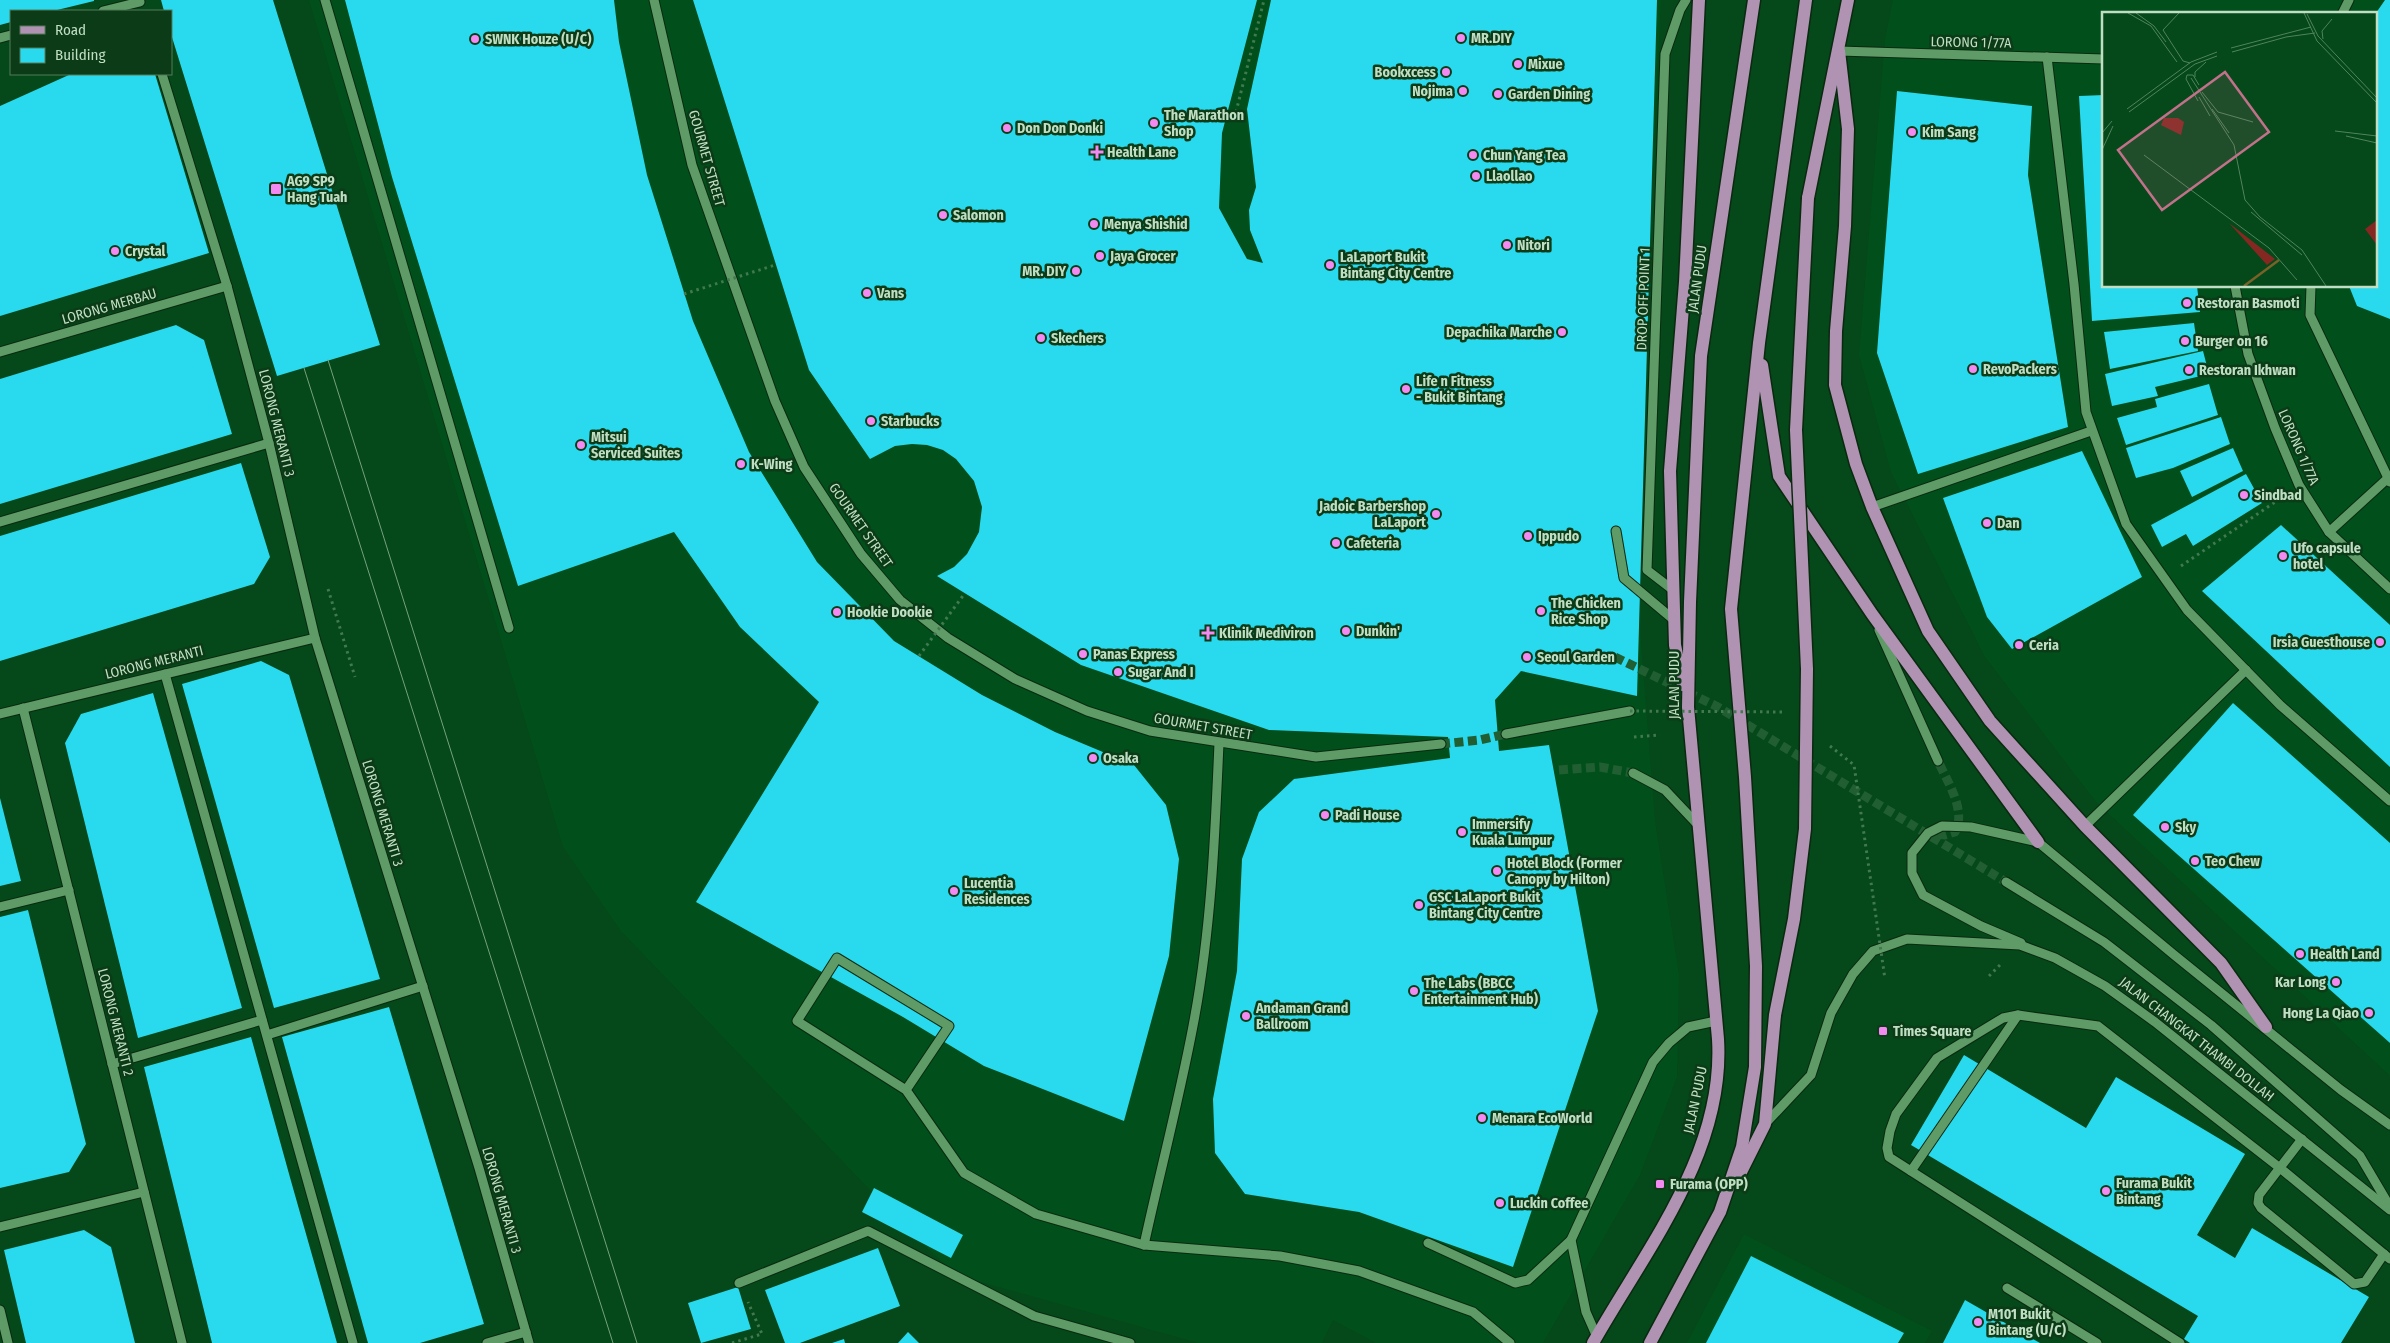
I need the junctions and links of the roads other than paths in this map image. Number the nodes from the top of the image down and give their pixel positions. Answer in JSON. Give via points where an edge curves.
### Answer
{"nodes":[{"id":1,"x":325,"y":0,"type":"edge"},
{"id":2,"x":654,"y":0,"type":"edge"},
{"id":3,"x":1686,"y":0,"type":"edge"},
{"id":4,"x":1699,"y":0,"type":"edge"},
{"id":5,"x":1754,"y":0,"type":"edge"},
{"id":6,"x":1806,"y":0,"type":"edge"},
{"id":7,"x":1848,"y":0,"type":"edge"},
{"id":8,"x":2349,"y":0,"type":"edge"},
{"id":9,"x":140,"y":1,"type":"edge"},
{"id":10,"x":107,"y":10,"type":"edge"},
{"id":11,"x":2343,"y":12,"type":"edge"},
{"id":12,"x":1838,"y":51,"type":"junction"},
{"id":13,"x":2047,"y":57,"type":"junction"},
{"id":14,"x":2102,"y":59,"type":"edge"},
{"id":15,"x":162,"y":75,"type":"edge"},
{"id":16,"x":227,"y":286,"type":"junction"},
{"id":17,"x":2236,"y":288,"type":"edge"},
{"id":18,"x":2311,"y":288,"type":"edge"},
{"id":19,"x":1759,"y":343,"type":"junction"},
{"id":20,"x":0,"y":352,"type":"edge"},
{"id":21,"x":2092,"y":431,"type":"junction"},
{"id":22,"x":269,"y":443,"type":"junction"},
{"id":23,"x":2389,"y":480,"type":"edge"},
{"id":24,"x":1872,"y":507,"type":"junction"},
{"id":25,"x":0,"y":522,"type":"edge"},
{"id":26,"x":1616,"y":532,"type":"dead end"},
{"id":27,"x":2328,"y":532,"type":"junction"},
{"id":28,"x":2390,"y":589,"type":"edge"},
{"id":29,"x":1673,"y":590,"type":"junction"},
{"id":30,"x":1872,"y":614,"type":"junction"},
{"id":31,"x":1674,"y":620,"type":"junction"},
{"id":32,"x":509,"y":628,"type":"dead end"},
{"id":33,"x":315,"y":638,"type":"junction"},
{"id":34,"x":2246,"y":670,"type":"junction"},
{"id":35,"x":166,"y":674,"type":"junction"},
{"id":36,"x":1688,"y":707,"type":"junction"},
{"id":37,"x":23,"y":708,"type":"junction"},
{"id":38,"x":1630,"y":711,"type":"dead end"},
{"id":39,"x":0,"y":714,"type":"edge"},
{"id":40,"x":1506,"y":734,"type":"tunnel mouth"},
{"id":41,"x":1219,"y":743,"type":"junction"},
{"id":42,"x":1441,"y":744,"type":"tunnel mouth"},
{"id":43,"x":1938,"y":761,"type":"tunnel mouth"},
{"id":44,"x":1633,"y":773,"type":"tunnel mouth"},
{"id":45,"x":2390,"y":801,"type":"edge"},
{"id":46,"x":1698,"y":826,"type":"junction"},
{"id":47,"x":2085,"y":826,"type":"junction"},
{"id":48,"x":2038,"y":842,"type":"junction"},
{"id":49,"x":2006,"y":882,"type":"tunnel mouth"},
{"id":50,"x":69,"y":890,"type":"junction"},
{"id":51,"x":0,"y":907,"type":"edge"},
{"id":52,"x":2055,"y":958,"type":"junction"},
{"id":53,"x":423,"y":986,"type":"junction"},
{"id":54,"x":2018,"y":1016,"type":"junction"},
{"id":55,"x":262,"y":1020,"type":"junction"},
{"id":56,"x":1716,"y":1021,"type":"junction"},
{"id":57,"x":2266,"y":1027,"type":"junction"},
{"id":58,"x":267,"y":1035,"type":"junction"},
{"id":59,"x":112,"y":1064,"type":"junction"},
{"id":60,"x":906,"y":1090,"type":"junction"},
{"id":61,"x":1765,"y":1124,"type":"junction"},
{"id":62,"x":2390,"y":1126,"type":"edge"},
{"id":63,"x":2302,"y":1139,"type":"junction"},
{"id":64,"x":2280,"y":1168,"type":"junction"},
{"id":65,"x":1911,"y":1171,"type":"junction"},
{"id":66,"x":144,"y":1192,"type":"junction"},
{"id":67,"x":2390,"y":1208,"type":"edge"},
{"id":68,"x":1720,"y":1212,"type":"junction"},
{"id":69,"x":0,"y":1227,"type":"edge"},
{"id":70,"x":1571,"y":1240,"type":"junction"},
{"id":71,"x":1428,"y":1243,"type":"dead end"},
{"id":72,"x":1144,"y":1245,"type":"junction"},
{"id":73,"x":2387,"y":1257,"type":"edge"},
{"id":74,"x":739,"y":1283,"type":"road end"},
{"id":75,"x":2007,"y":1288,"type":"dead end"},
{"id":76,"x":0,"y":1310,"type":"edge"},
{"id":77,"x":526,"y":1332,"type":"junction"},
{"id":78,"x":1595,"y":1340,"type":"edge"},
{"id":79,"x":8,"y":1343,"type":"edge"},
{"id":80,"x":182,"y":1343,"type":"edge"},
{"id":81,"x":353,"y":1343,"type":"edge"},
{"id":82,"x":487,"y":1343,"type":"edge"},
{"id":83,"x":529,"y":1343,"type":"edge"},
{"id":84,"x":1130,"y":1343,"type":"edge"},
{"id":85,"x":1510,"y":1343,"type":"edge"},
{"id":86,"x":1650,"y":1343,"type":"edge"},
{"id":87,"x":2097,"y":1343,"type":"edge"},
{"id":88,"x":2180,"y":1343,"type":"edge"}],
"edges":[{"from":1,"to":32,"type":"street"},
{"from":2,"to":41,"type":"street","name":"GOURMET STREET","via":[[692,165],[775,401],[804,467],[861,554],[900,600],[948,638],[1015,679],[1114,720],[1150,731]]},
{"from":3,"to":29,"type":"street","name":"DROP OFF POINT 1","via":[[1665,54],[1647,570]]},
{"from":4,"to":29,"type":"main road","via":[[1686,282],[1670,471]]},
{"from":5,"to":36,"type":"main road","name":"JALAN PUDU","via":[[1701,356]]},
{"from":6,"to":19,"type":"main road"},
{"from":7,"to":12,"type":"main road"},
{"from":8,"to":11,"type":"street"},
{"from":9,"to":10,"type":"street"},
{"from":12,"to":13,"type":"street","name":"LORONG 1/77A"},
{"from":12,"to":24,"type":"main road","via":[[1848,129],[1845,226],[1836,331],[1836,385],[1856,464]]},
{"from":12,"to":61,"type":"main road","bridge":true,"via":[[1808,198],[1796,430],[1807,669],[1805,829],[1794,919],[1775,1015]]},
{"from":13,"to":14,"type":"street","name":"LORONG 1/77A"},
{"from":13,"to":21,"type":"street","via":[[2086,412]]},
{"from":15,"to":16,"type":"street","name":"LORONG MERANTI 3"},
{"from":16,"to":20,"type":"street","name":"LORONG MERBAU"},
{"from":16,"to":22,"type":"street","name":"LORONG MERANTI 3"},
{"from":17,"to":27,"type":"street","name":"LORONG 1/77A","via":[[2248,354],[2275,428],[2300,485]]},
{"from":18,"to":23,"type":"street","via":[[2310,315]]},
{"from":19,"to":30,"type":"main road","via":[[1779,476]]},
{"from":19,"to":68,"type":"main road","via":[[1731,609],[1756,966],[1755,1067],[1742,1148]]},
{"from":21,"to":24,"type":"street"},
{"from":21,"to":34,"type":"street","via":[[2126,524],[2187,610]]},
{"from":22,"to":25,"type":"street"},
{"from":22,"to":33,"type":"street","name":"LORONG MERANTI 3"},
{"from":23,"to":27,"type":"street"},
{"from":24,"to":47,"type":"main road","via":[[1928,631],[1990,721]]},
{"from":26,"to":31,"type":"street","via":[[1624,578]]},
{"from":27,"to":28,"type":"street","name":"LORONG 1/77A"},
{"from":29,"to":31,"type":"main road"},
{"from":30,"to":43,"type":"street"},
{"from":30,"to":48,"type":"main road"},
{"from":31,"to":36,"type":"main road","via":[[1675,645]]},
{"from":33,"to":35,"type":"street","name":"LORONG MERANTI"},
{"from":33,"to":53,"type":"street","name":"LORONG MERANTI 3"},
{"from":34,"to":45,"type":"street","via":[[2280,705]]},
{"from":34,"to":47,"type":"street"},
{"from":35,"to":37,"type":"street","name":"LORONG MERANTI"},
{"from":35,"to":55,"type":"street"},
{"from":36,"to":46,"type":"main road","name":"JALAN PUDU"},
{"from":37,"to":39,"type":"street","name":"LORONG MERANTI"},
{"from":37,"to":50,"type":"street","name":"LORONG MERANTI 2"},
{"from":38,"to":40,"type":"street"},
{"from":41,"to":42,"type":"street","name":"GOURMET STREET","via":[[1316,757]]},
{"from":41,"to":72,"type":"street","via":[[1206,929],[1193,1025]]},
{"from":44,"to":46,"type":"street","via":[[1665,790]]},
{"from":46,"to":56,"type":"main road","name":"JALAN PUDU"},
{"from":47,"to":57,"type":"main road","via":[[2221,963]]},
{"from":48,"to":52,"type":"street","via":[[1983,828],[1942,826],[1928,833],[1912,853],[1912,873],[1923,895],[1981,926]]},
{"from":48,"to":57,"type":"street"},
{"from":49,"to":67,"type":"street","via":[[2104,942],[2211,1025],[2360,1156]]},
{"from":50,"to":51,"type":"street"},
{"from":50,"to":59,"type":"street","name":"LORONG MERANTI 2"},
{"from":52,"to":61,"type":"street","name":"JALAN CHANGKAT THAMBI DOLLAH","via":[[2020,945],[1907,939],[1873,951],[1853,974],[1832,1013],[1811,1075]]},
{"from":52,"to":63,"type":"street","name":"JALAN CHANGKAT THAMBI DOLLAH","via":[[2105,986],[2155,1022]]},
{"from":53,"to":58,"type":"street"},
{"from":53,"to":77,"type":"street","name":"LORONG MERANTI 3"},
{"from":54,"to":64,"type":"street","via":[[2098,1026]]},
{"from":54,"to":65,"type":"street"},
{"from":54,"to":65,"type":"street","via":[[2002,1018],[1937,1058],[1896,1114],[1887,1148],[1889,1157]]},
{"from":55,"to":58,"type":"street"},
{"from":55,"to":59,"type":"street"},
{"from":56,"to":70,"type":"street","via":[[1688,1027],[1653,1062]]},
{"from":56,"to":78,"type":"main road","name":"JALAN PUDU","via":[[1719,1056],[1716,1080],[1699,1152],[1681,1193]]},
{"from":57,"to":62,"type":"street"},
{"from":58,"to":81,"type":"street"},
{"from":59,"to":66,"type":"street","name":"LORONG MERANTI 2"},
{"from":60,"to":60,"type":"street","via":[[797,1021],[838,958],[949,1026]]},
{"from":60,"to":72,"type":"street","via":[[964,1173],[1036,1214]]},
{"from":61,"to":68,"type":"main road"},
{"from":63,"to":64,"type":"street"},
{"from":63,"to":67,"type":"street","name":"JALAN CHANGKAT THAMBI DOLLAH"},
{"from":64,"to":73,"type":"street"},
{"from":64,"to":73,"type":"street","via":[[2259,1195],[2261,1208],[2354,1284],[2365,1282]]},
{"from":65,"to":88,"type":"street"},
{"from":66,"to":69,"type":"street"},
{"from":66,"to":80,"type":"street","name":"LORONG MERANTI 2"},
{"from":68,"to":86,"type":"main road"},
{"from":70,"to":71,"type":"street","via":[[1528,1280],[1515,1283]]},
{"from":70,"to":78,"type":"street"},
{"from":72,"to":85,"type":"street","via":[[1280,1256],[1359,1271],[1473,1312]]},
{"from":74,"to":84,"type":"street","via":[[868,1231],[1034,1316]]},
{"from":75,"to":87,"type":"street"},
{"from":76,"to":79,"type":"street"},
{"from":77,"to":82,"type":"street"},
{"from":77,"to":83,"type":"street","name":"LORONG MERANTI 3"}]}
